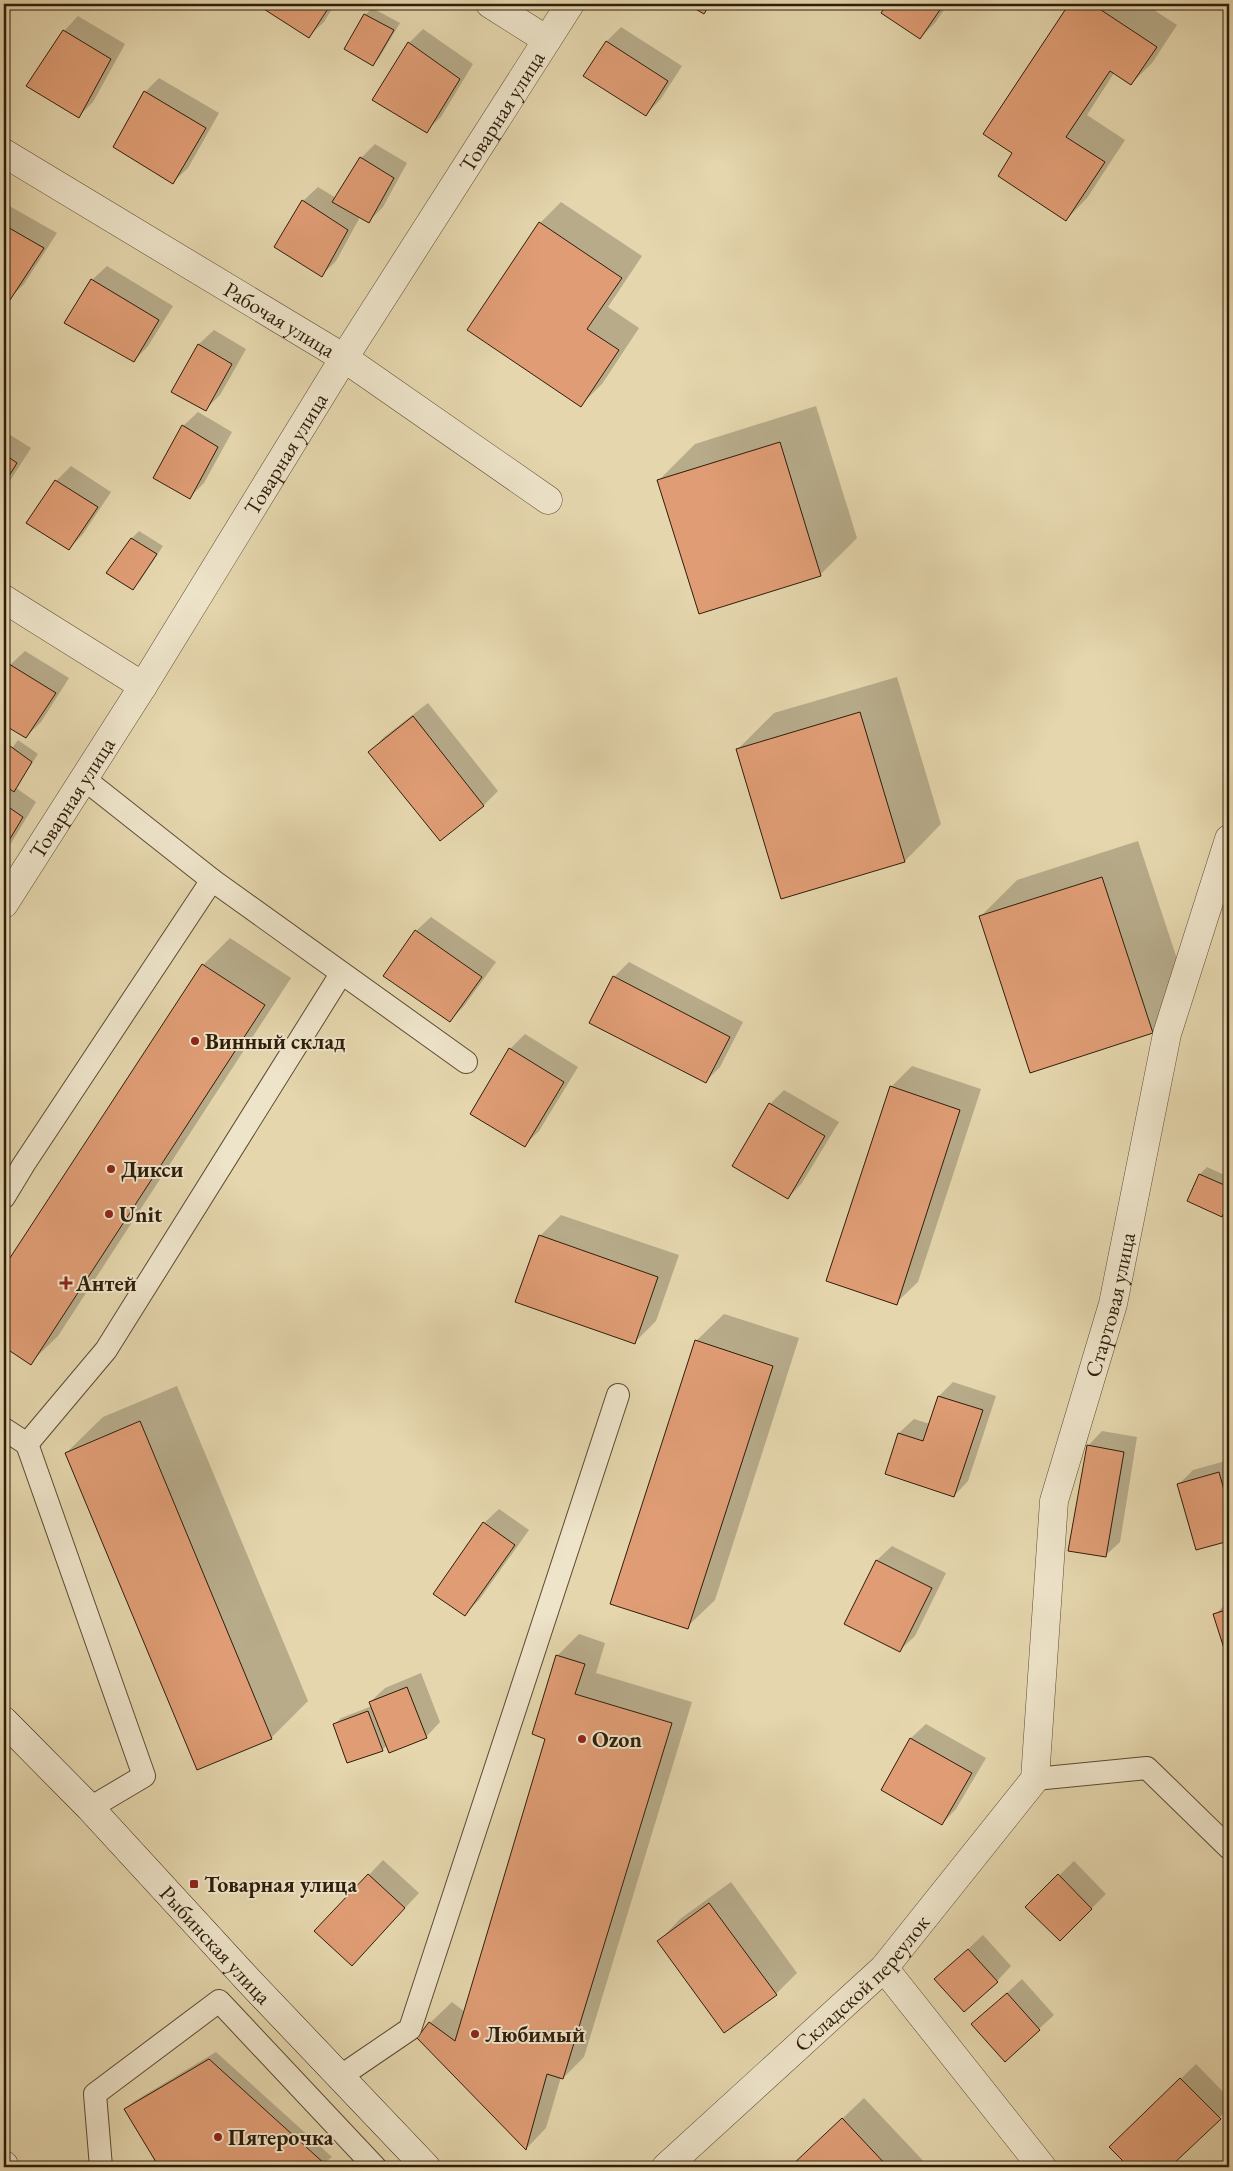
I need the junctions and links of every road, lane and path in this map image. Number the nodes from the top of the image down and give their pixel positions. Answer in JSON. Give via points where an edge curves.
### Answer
{"nodes":[{"id":1,"x":490,"y":4,"type":"edge"},
{"id":2,"x":570,"y":4,"type":"edge"},
{"id":3,"x":547,"y":40,"type":"junction"},
{"id":4,"x":4,"y":153,"type":"edge"},
{"id":5,"x":344,"y":358,"type":"junction"},
{"id":6,"x":548,"y":500,"type":"dead end"},
{"id":7,"x":4,"y":599,"type":"edge"},
{"id":8,"x":143,"y":686,"type":"junction"},
{"id":9,"x":83,"y":778,"type":"junction"},
{"id":10,"x":1229,"y":839,"type":"edge"},
{"id":11,"x":212,"y":880,"type":"junction"},
{"id":12,"x":4,"y":904,"type":"edge"},
{"id":13,"x":342,"y":974,"type":"junction"},
{"id":14,"x":466,"y":1062,"type":"dead end"},
{"id":15,"x":4,"y":1197,"type":"edge"},
{"id":16,"x":618,"y":1396,"type":"dead end"},
{"id":17,"x":4,"y":1429,"type":"edge"},
{"id":18,"x":27,"y":1444,"type":"junction"},
{"id":19,"x":4,"y":1721,"type":"edge"},
{"id":20,"x":1035,"y":1779,"type":"junction"},
{"id":21,"x":90,"y":1808,"type":"junction"},
{"id":22,"x":1229,"y":1848,"type":"edge"},
{"id":23,"x":884,"y":1968,"type":"junction"},
{"id":24,"x":340,"y":2076,"type":"junction"},
{"id":25,"x":101,"y":2167,"type":"edge"},
{"id":26,"x":374,"y":2167,"type":"edge"},
{"id":27,"x":426,"y":2167,"type":"edge"},
{"id":28,"x":666,"y":2167,"type":"edge"},
{"id":29,"x":1042,"y":2167,"type":"edge"}],
"edges":[{"from":1,"to":3,"type":"street"},
{"from":2,"to":3,"type":"street","name":"Товарная улица"},
{"from":3,"to":5,"type":"street","name":"Товарная улица"},
{"from":4,"to":5,"type":"street","name":"Рабочая улица"},
{"from":5,"to":6,"type":"street","name":"Рабочая улица"},
{"from":5,"to":8,"type":"street","name":"Товарная улица"},
{"from":7,"to":8,"type":"street"},
{"from":8,"to":9,"type":"street","name":"Товарная улица"},
{"from":9,"to":11,"type":"lane"},
{"from":9,"to":12,"type":"street","name":"Товарная улица"},
{"from":10,"to":20,"type":"street","name":"Стартовая улица","via":[[1167,1034],[1113,1304],[1054,1500]]},
{"from":11,"to":13,"type":"lane"},
{"from":11,"to":15,"type":"lane"},
{"from":13,"to":14,"type":"lane"},
{"from":13,"to":18,"type":"lane","via":[[106,1350]]},
{"from":16,"to":24,"type":"lane","via":[[410,2029]]},
{"from":17,"to":18,"type":"lane"},
{"from":18,"to":21,"type":"lane","via":[[144,1776]]},
{"from":19,"to":21,"type":"street","name":"Рыбинская улица"},
{"from":20,"to":22,"type":"lane","via":[[1147,1768]]},
{"from":20,"to":23,"type":"street","name":"Складской переулок"},
{"from":21,"to":24,"type":"street","name":"Рыбинская улица"},
{"from":23,"to":28,"type":"street","name":"Складской переулок"},
{"from":23,"to":29,"type":"street"},
{"from":24,"to":27,"type":"street","name":"Рыбинская улица"},
{"from":25,"to":26,"type":"lane","via":[[95,2094],[219,2001]]}]}
